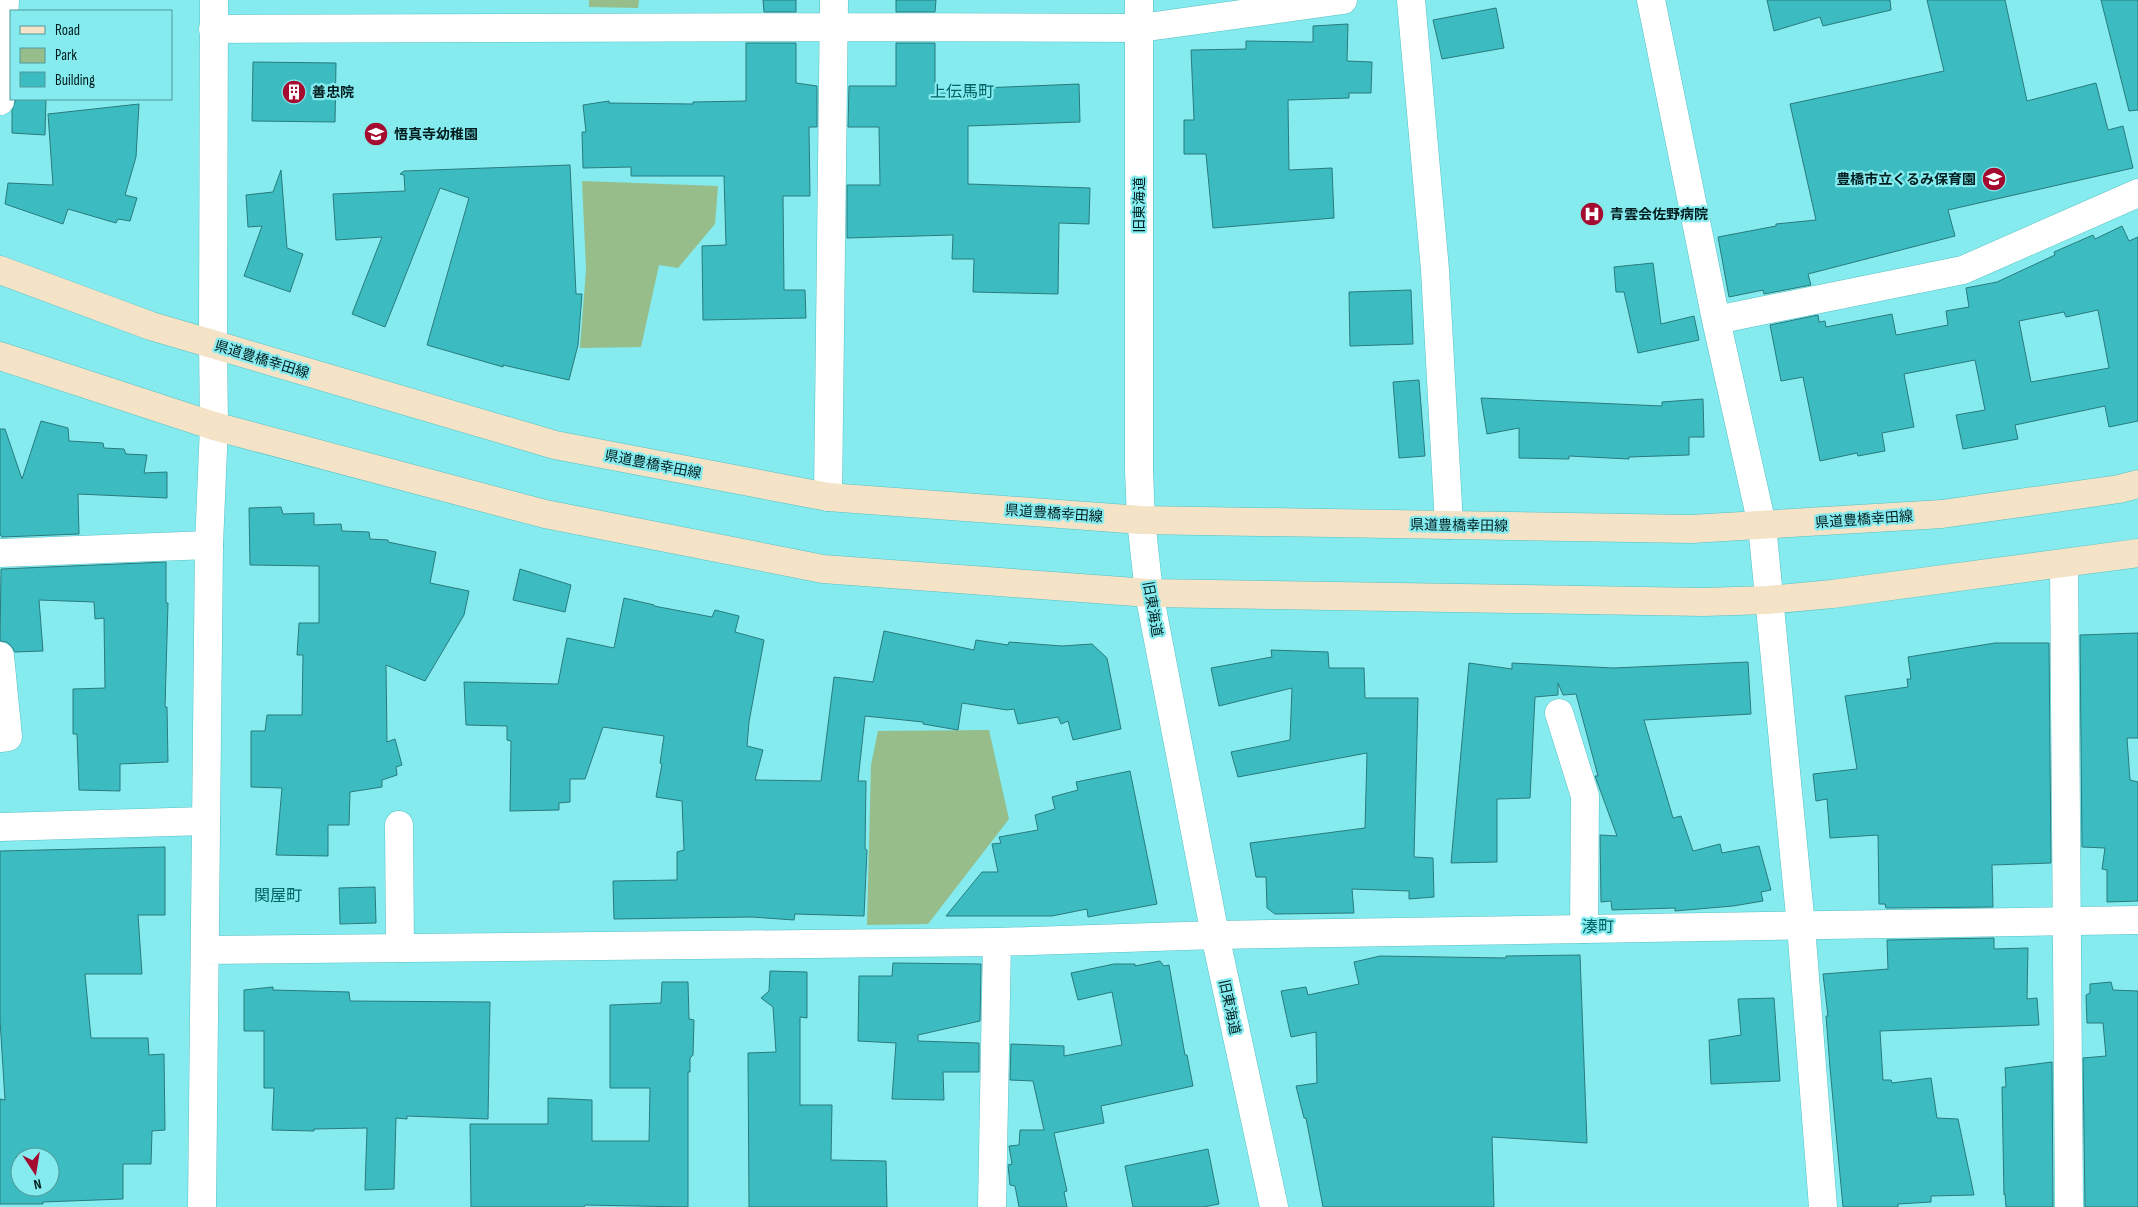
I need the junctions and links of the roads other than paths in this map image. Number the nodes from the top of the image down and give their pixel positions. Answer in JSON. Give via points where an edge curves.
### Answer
{"nodes":[{"id":1,"x":4,"y":0,"type":"edge"},
{"id":2,"x":214,"y":0,"type":"edge"},
{"id":3,"x":834,"y":0,"type":"edge"},
{"id":4,"x":1139,"y":0,"type":"edge"},
{"id":5,"x":1343,"y":0,"type":"edge"},
{"id":6,"x":1411,"y":0,"type":"edge"},
{"id":7,"x":1651,"y":0,"type":"edge"},
{"id":8,"x":834,"y":27,"type":"junction"},
{"id":9,"x":1140,"y":28,"type":"junction"},
{"id":10,"x":214,"y":29,"type":"junction"},
{"id":11,"x":0,"y":101,"type":"edge"},
{"id":12,"x":2138,"y":193,"type":"edge"},
{"id":13,"x":0,"y":270,"type":"edge"},
{"id":14,"x":1716,"y":320,"type":"junction"},
{"id":15,"x":213,"y":344,"type":"junction"},
{"id":16,"x":0,"y":356,"type":"edge"},
{"id":17,"x":214,"y":426,"type":"junction"},
{"id":18,"x":2138,"y":484,"type":"edge"},
{"id":19,"x":828,"y":497,"type":"junction"},
{"id":20,"x":1141,"y":520,"type":"junction"},
{"id":21,"x":1449,"y":525,"type":"junction"},
{"id":22,"x":1762,"y":525,"type":"junction"},
{"id":23,"x":209,"y":545,"type":"junction"},
{"id":24,"x":2138,"y":553,"type":"edge"},
{"id":25,"x":0,"y":554,"type":"edge"},
{"id":26,"x":2064,"y":564,"type":"junction"},
{"id":27,"x":1149,"y":593,"type":"junction"},
{"id":28,"x":1768,"y":600,"type":"junction"},
{"id":29,"x":0,"y":656,"type":"edge"},
{"id":30,"x":1558,"y":713,"type":"dead end"},
{"id":31,"x":0,"y":738,"type":"edge"},
{"id":32,"x":206,"y":821,"type":"junction"},
{"id":33,"x":400,"y":825,"type":"dead end"},
{"id":34,"x":0,"y":827,"type":"edge"},
{"id":35,"x":2138,"y":920,"type":"edge"},
{"id":36,"x":2067,"y":921,"type":"junction"},
{"id":37,"x":1800,"y":926,"type":"junction"},
{"id":38,"x":1584,"y":929,"type":"junction"},
{"id":39,"x":1215,"y":935,"type":"junction"},
{"id":40,"x":997,"y":942,"type":"junction"},
{"id":41,"x":400,"y":948,"type":"junction"},
{"id":42,"x":206,"y":950,"type":"junction"},
{"id":43,"x":202,"y":1207,"type":"edge"},
{"id":44,"x":992,"y":1207,"type":"edge"},
{"id":45,"x":1274,"y":1207,"type":"edge"},
{"id":46,"x":1823,"y":1207,"type":"edge"},
{"id":47,"x":2069,"y":1207,"type":"edge"}],
"edges":[{"from":1,"to":11,"type":"street"},
{"from":2,"to":10,"type":"street"},
{"from":3,"to":8,"type":"street"},
{"from":4,"to":9,"type":"street","name":"旧東海道"},
{"from":5,"to":9,"type":"street"},
{"from":6,"to":21,"type":"street","via":[[1435,270]]},
{"from":7,"to":14,"type":"street"},
{"from":8,"to":9,"type":"street"},
{"from":8,"to":10,"type":"street"},
{"from":8,"to":19,"type":"street"},
{"from":9,"to":20,"type":"street","name":"旧東海道"},
{"from":10,"to":15,"type":"street"},
{"from":12,"to":14,"type":"street","via":[[1963,270]]},
{"from":13,"to":15,"type":"main road","name":"県道豊橋幸田線","via":[[150,326]]},
{"from":14,"to":22,"type":"street"},
{"from":15,"to":17,"type":"street"},
{"from":15,"to":19,"type":"main road","name":"県道豊橋幸田線","via":[[555,445]]},
{"from":16,"to":17,"type":"main road"},
{"from":17,"to":23,"type":"street"},
{"from":17,"to":27,"type":"main road","via":[[545,514],[823,569]]},
{"from":18,"to":22,"type":"main road","name":"県道豊橋幸田線","via":[[1942,514]]},
{"from":19,"to":20,"type":"main road","name":"県道豊橋幸田線"},
{"from":20,"to":21,"type":"main road","name":"県道豊橋幸田線"},
{"from":20,"to":27,"type":"street","name":"旧東海道"},
{"from":21,"to":22,"type":"main road","name":"県道豊橋幸田線","via":[[1691,529]]},
{"from":22,"to":28,"type":"street"},
{"from":23,"to":25,"type":"street"},
{"from":23,"to":32,"type":"street"},
{"from":24,"to":26,"type":"main road"},
{"from":26,"to":28,"type":"main road"},
{"from":26,"to":36,"type":"street"},
{"from":27,"to":28,"type":"main road","via":[[1703,602]]},
{"from":27,"to":39,"type":"street","name":"旧東海道"},
{"from":28,"to":37,"type":"street"},
{"from":29,"to":31,"type":"street","via":[[8,738]]},
{"from":30,"to":38,"type":"street","via":[[1584,796]]},
{"from":32,"to":34,"type":"street"},
{"from":32,"to":42,"type":"street"},
{"from":33,"to":41,"type":"street"},
{"from":35,"to":36,"type":"street"},
{"from":36,"to":37,"type":"street"},
{"from":36,"to":47,"type":"street"},
{"from":37,"to":38,"type":"street"},
{"from":37,"to":46,"type":"street"},
{"from":38,"to":39,"type":"street"},
{"from":39,"to":40,"type":"street"},
{"from":39,"to":45,"type":"street","name":"旧東海道"},
{"from":40,"to":41,"type":"street"},
{"from":40,"to":44,"type":"street"},
{"from":41,"to":42,"type":"street"},
{"from":42,"to":43,"type":"street"}]}
